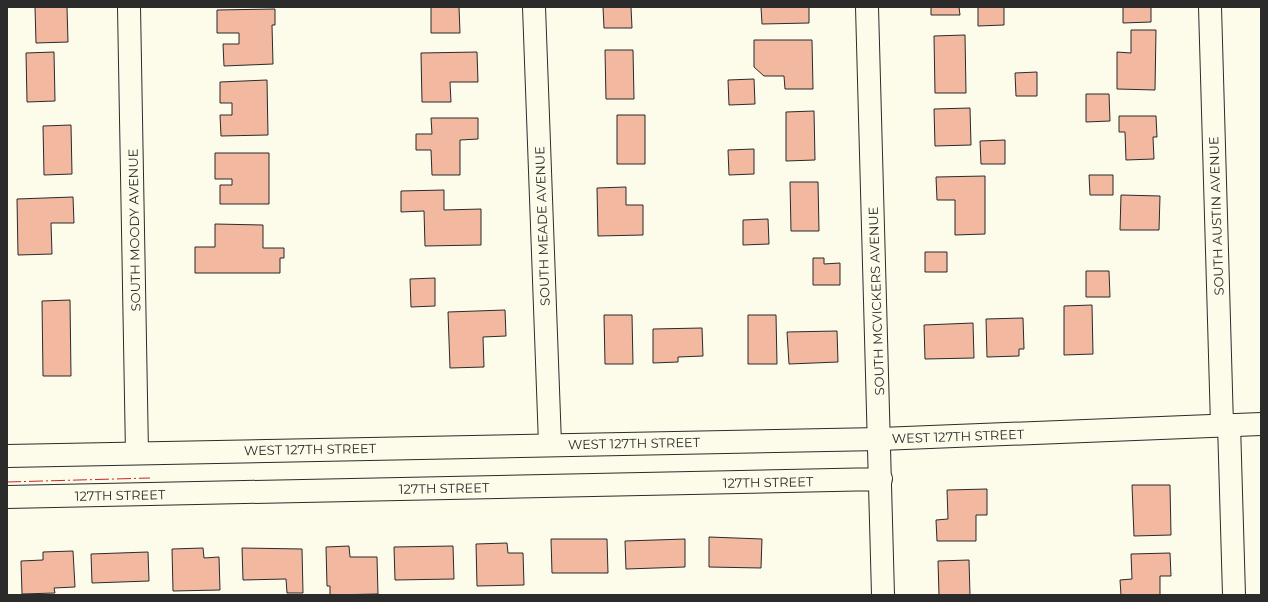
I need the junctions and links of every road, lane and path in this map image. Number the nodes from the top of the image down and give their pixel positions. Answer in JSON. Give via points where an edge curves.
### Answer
{"nodes":[{"id":1,"x":129,"y":7,"type":"edge"},
{"id":2,"x":534,"y":7,"type":"edge"},
{"id":3,"x":867,"y":7,"type":"edge"},
{"id":4,"x":1210,"y":7,"type":"edge"},
{"id":5,"x":1226,"y":424,"type":"junction"},
{"id":6,"x":1261,"y":424,"type":"edge"},
{"id":7,"x":880,"y":439,"type":"junction"},
{"id":8,"x":550,"y":444,"type":"junction"},
{"id":9,"x":137,"y":453,"type":"junction"},
{"id":10,"x":7,"y":456,"type":"edge"},
{"id":11,"x":881,"y":479,"type":"junction"},
{"id":12,"x":7,"y":497,"type":"edge"},
{"id":13,"x":883,"y":595,"type":"edge"},
{"id":14,"x":1234,"y":595,"type":"edge"}],
"edges":[{"from":1,"to":9,"type":"street","name":"SOUTH MOODY AVENUE"},
{"from":2,"to":8,"type":"street","name":"SOUTH MEADE AVENUE"},
{"from":3,"to":7,"type":"street","name":"SOUTH MCVICKERS AVENUE"},
{"from":4,"to":5,"type":"street","name":"SOUTH AUSTIN AVENUE"},
{"from":5,"to":6,"type":"street","name":"WEST 127TH STREET"},
{"from":5,"to":7,"type":"street","name":"WEST 127TH STREET"},
{"from":5,"to":14,"type":"street","name":"SOUTH AUSTIN AVENUE"},
{"from":7,"to":8,"type":"street","name":"WEST 127TH STREET"},
{"from":7,"to":11,"type":"street","name":"SOUTH MCVICKERS AVENUE"},
{"from":8,"to":9,"type":"street","name":"WEST 127TH STREET"},
{"from":9,"to":10,"type":"street","name":"WEST 127TH STREET"},
{"from":11,"to":12,"type":"street","name":"127TH STREET"},
{"from":11,"to":13,"type":"street","name":"SOUTH MCVICKERS AVENUE"}]}
